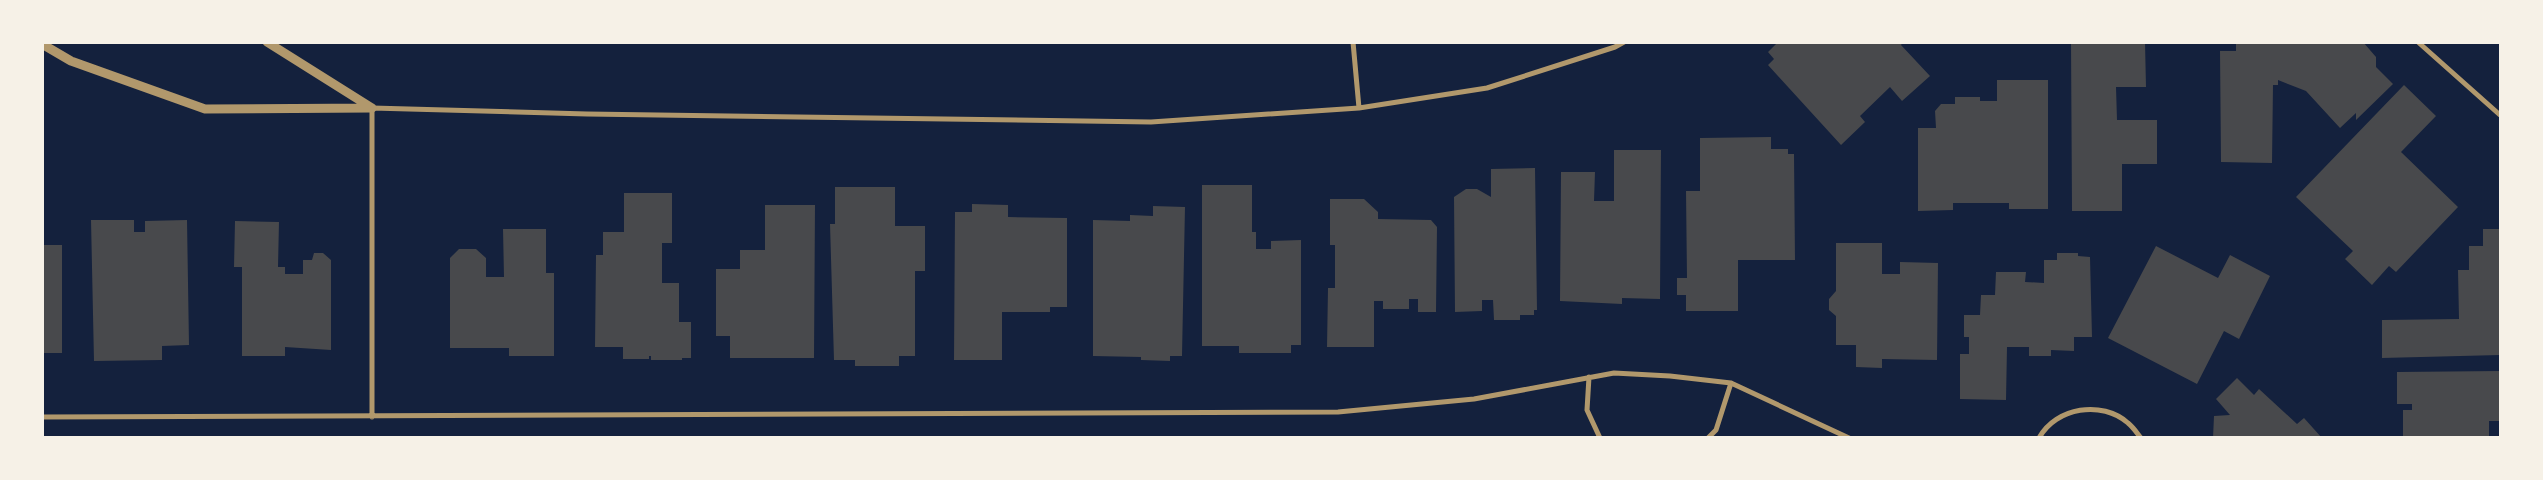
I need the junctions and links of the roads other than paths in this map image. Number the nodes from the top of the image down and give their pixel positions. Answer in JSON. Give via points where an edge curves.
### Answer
{"nodes":[{"id":1,"x":267,"y":42,"type":"edge"},
{"id":2,"x":1353,"y":42,"type":"edge"},
{"id":3,"x":1624,"y":42,"type":"edge"},
{"id":4,"x":2418,"y":42,"type":"edge"},
{"id":5,"x":42,"y":44,"type":"edge"},
{"id":6,"x":372,"y":108,"type":"junction"},
{"id":7,"x":1360,"y":108,"type":"junction"},
{"id":8,"x":2500,"y":114,"type":"edge"},
{"id":9,"x":1589,"y":377,"type":"junction"},
{"id":10,"x":1731,"y":382,"type":"junction"},
{"id":11,"x":42,"y":417,"type":"edge"},
{"id":12,"x":372,"y":417,"type":"junction"},
{"id":13,"x":1600,"y":438,"type":"edge"},
{"id":14,"x":1708,"y":438,"type":"edge"},
{"id":15,"x":1849,"y":438,"type":"edge"},
{"id":16,"x":2039,"y":438,"type":"edge"},
{"id":17,"x":2141,"y":438,"type":"edge"}],
"edges":[{"from":1,"to":6,"type":"street"},
{"from":2,"to":7,"type":"street"},
{"from":3,"to":7,"type":"street","via":[[1488,88]]},
{"from":4,"to":8,"type":"street"},
{"from":5,"to":6,"type":"street","via":[[72,61],[205,109]]},
{"from":6,"to":7,"type":"street","via":[[1152,122]]},
{"from":6,"to":12,"type":"street"},
{"from":9,"to":10,"type":"street","via":[[1614,373]]},
{"from":9,"to":12,"type":"street","via":[[1474,399],[1338,412]]},
{"from":9,"to":13,"type":"street","via":[[1588,410]]},
{"from":10,"to":14,"type":"street","via":[[1716,430]]},
{"from":10,"to":15,"type":"street"},
{"from":11,"to":12,"type":"street"},
{"from":16,"to":17,"type":"street","via":[[2043,430],[2061,416],[2084,408],[2107,411],[2128,422]]}]}
